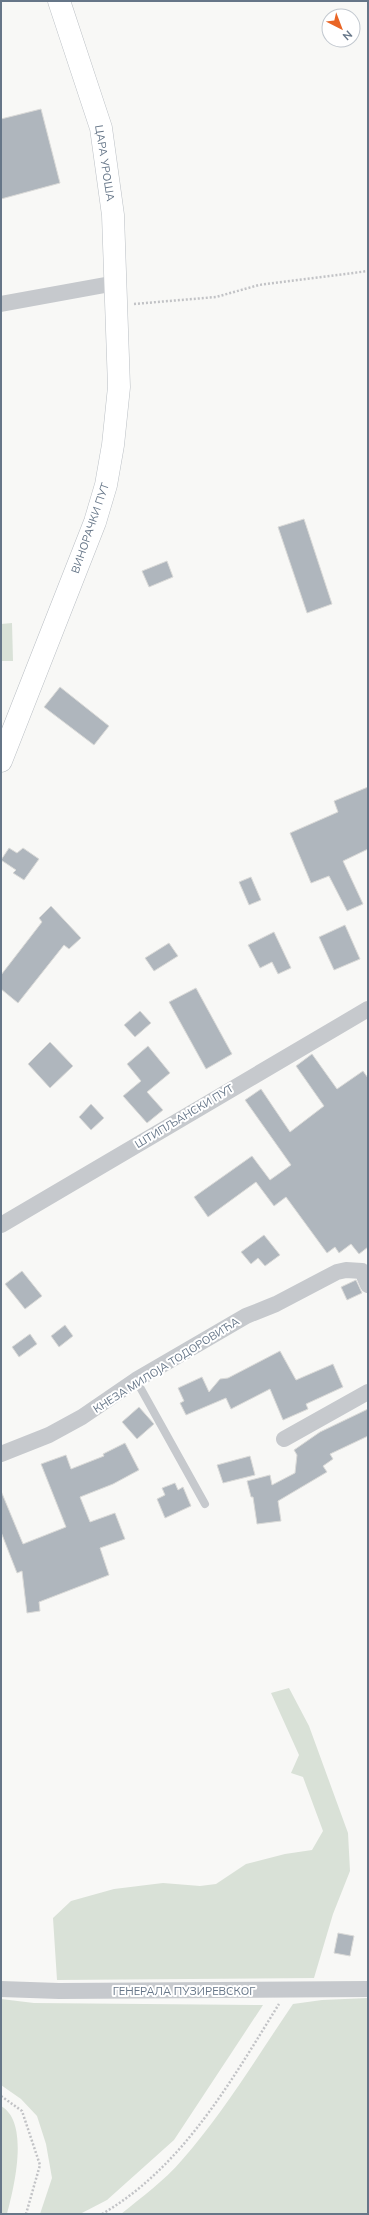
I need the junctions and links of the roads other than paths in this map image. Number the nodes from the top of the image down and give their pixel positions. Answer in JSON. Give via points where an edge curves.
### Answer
{"nodes":[{"id":1,"x":62,"y":2,"type":"edge"},
{"id":2,"x":116,"y":283,"type":"junction"},
{"id":3,"x":1,"y":304,"type":"edge"},
{"id":4,"x":1,"y":761,"type":"edge"},
{"id":5,"x":368,"y":1009,"type":"edge"},
{"id":6,"x":1,"y":1225,"type":"edge"},
{"id":7,"x":368,"y":1285,"type":"edge"},
{"id":8,"x":136,"y":1380,"type":"junction"},
{"id":9,"x":368,"y":1392,"type":"edge"},
{"id":10,"x":284,"y":1438,"type":"dead end"},
{"id":11,"x":1,"y":1454,"type":"edge"},
{"id":12,"x":205,"y":1504,"type":"dead end"},
{"id":13,"x":368,"y":1989,"type":"edge"},
{"id":14,"x":1,"y":1990,"type":"edge"}],
"edges":[{"from":1,"to":2,"type":"street","name":"ЦАРА УРОША","via":[[101,128],[113,215]]},
{"from":2,"to":3,"type":"street"},
{"from":2,"to":4,"type":"street","name":"ВИНОРАЧКИ ПУТ","via":[[119,387],[106,485],[95,522]]},
{"from":5,"to":6,"type":"street","name":"ШТИПЉАНСКИ ПУТ"},
{"from":7,"to":8,"type":"street","name":"КНЕЗА МИЛОЈА ТОДОРОВИЋА","via":[[362,1271],[337,1272],[276,1304],[224,1327]]},
{"from":8,"to":11,"type":"street","name":"КНЕЗА МИЛОЈА ТОДОРОВИЋА","via":[[82,1417],[49,1435]]},
{"from":8,"to":12,"type":"lane"},
{"from":9,"to":10,"type":"street"},
{"from":13,"to":14,"type":"street","name":"ГЕНЕРАЛА ПУЗИРЕВСКОГ"}]}
